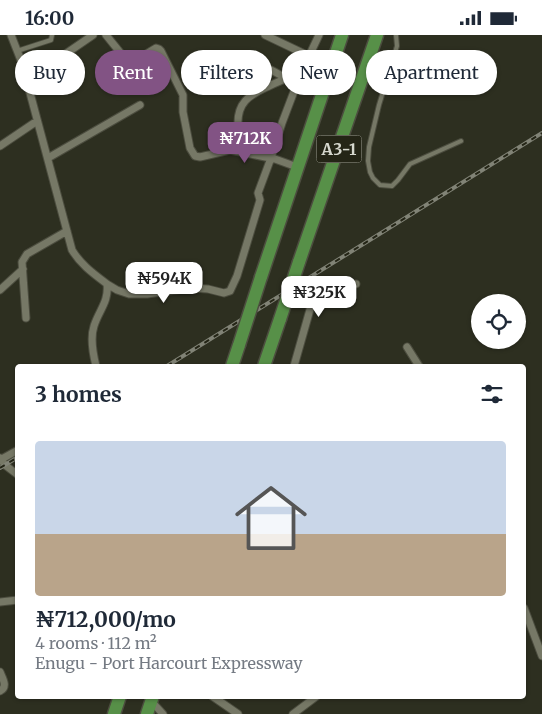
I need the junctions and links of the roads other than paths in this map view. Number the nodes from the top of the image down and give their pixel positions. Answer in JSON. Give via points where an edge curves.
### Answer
{"nodes":[{"id":1,"x":11,"y":35,"type":"edge"},
{"id":2,"x":52,"y":35,"type":"edge"},
{"id":3,"x":93,"y":35,"type":"edge"},
{"id":4,"x":106,"y":35,"type":"edge"},
{"id":5,"x":265,"y":35,"type":"edge"},
{"id":6,"x":319,"y":35,"type":"edge"},
{"id":7,"x":342,"y":35,"type":"edge"},
{"id":8,"x":377,"y":35,"type":"edge"},
{"id":9,"x":396,"y":35,"type":"edge"},
{"id":10,"x":17,"y":50,"type":"edge"},
{"id":11,"x":20,"y":50,"type":"edge"},
{"id":12,"x":71,"y":50,"type":"edge"},
{"id":13,"x":296,"y":50,"type":"edge"},
{"id":14,"x":312,"y":50,"type":"edge"},
{"id":15,"x":282,"y":80,"type":"edge"},
{"id":16,"x":30,"y":95,"type":"edge"},
{"id":17,"x":293,"y":95,"type":"edge"},
{"id":18,"x":140,"y":105,"type":"dead end"},
{"id":19,"x":37,"y":121,"type":"junction"},
{"id":20,"x":277,"y":138,"type":"junction"},
{"id":21,"x":461,"y":141,"type":"dead end"},
{"id":22,"x":0,"y":146,"type":"edge"},
{"id":23,"x":48,"y":158,"type":"junction"},
{"id":24,"x":271,"y":158,"type":"junction"},
{"id":25,"x":297,"y":167,"type":"junction"},
{"id":26,"x":67,"y":231,"type":"junction"},
{"id":27,"x":23,"y":269,"type":"junction"},
{"id":28,"x":107,"y":284,"type":"junction"},
{"id":29,"x":356,"y":284,"type":"dead end"},
{"id":30,"x":0,"y":290,"type":"edge"},
{"id":31,"x":26,"y":318,"type":"dead end"},
{"id":32,"x":407,"y":347,"type":"dead end"},
{"id":33,"x":96,"y":364,"type":"edge"},
{"id":34,"x":233,"y":364,"type":"edge"},
{"id":35,"x":265,"y":364,"type":"edge"},
{"id":36,"x":295,"y":364,"type":"edge"},
{"id":37,"x":418,"y":364,"type":"edge"},
{"id":38,"x":15,"y":451,"type":"edge"},
{"id":39,"x":0,"y":459,"type":"edge"},
{"id":40,"x":15,"y":473,"type":"edge"},
{"id":41,"x":15,"y":600,"type":"edge"},
{"id":42,"x":0,"y":602,"type":"edge"},
{"id":43,"x":526,"y":613,"type":"edge"},
{"id":44,"x":542,"y":656,"type":"edge"},
{"id":45,"x":0,"y":672,"type":"edge"},
{"id":46,"x":0,"y":691,"type":"edge"},
{"id":47,"x":119,"y":699,"type":"edge"},
{"id":48,"x":216,"y":699,"type":"edge"},
{"id":49,"x":313,"y":699,"type":"edge"},
{"id":50,"x":151,"y":704,"type":"edge"},
{"id":51,"x":114,"y":714,"type":"edge"},
{"id":52,"x":163,"y":714,"type":"edge"},
{"id":53,"x":238,"y":714,"type":"edge"},
{"id":54,"x":293,"y":714,"type":"edge"}],
"edges":[{"from":1,"to":10,"type":"street"},
{"from":2,"to":11,"type":"lane","via":[[51,40]]},
{"from":3,"to":12,"type":"street"},
{"from":4,"to":24,"type":"street","via":[[131,61],[156,48],[161,51],[183,95],[182,112],[190,148],[195,156],[230,149]]},
{"from":5,"to":13,"type":"street"},
{"from":6,"to":14,"type":"street"},
{"from":7,"to":25,"type":"highway","number":"A3-1"},
{"from":8,"to":35,"type":"highway","number":"A3-1","bridge":true},
{"from":9,"to":21,"type":"lane","via":[[397,46],[368,147],[373,178],[380,185],[392,186],[410,163]]},
{"from":15,"to":20,"type":"street","via":[[251,95],[238,114],[238,125],[242,131]]},
{"from":16,"to":19,"type":"street"},
{"from":17,"to":20,"type":"street"},
{"from":18,"to":23,"type":"street"},
{"from":19,"to":22,"type":"street"},
{"from":19,"to":23,"type":"street"},
{"from":20,"to":24,"type":"street"},
{"from":23,"to":26,"type":"street"},
{"from":24,"to":25,"type":"street"},
{"from":24,"to":28,"type":"street","via":[[230,291],[191,288],[129,293]]},
{"from":25,"to":34,"type":"highway","number":"A3-1","bridge":true},
{"from":26,"to":27,"type":"street","via":[[27,254],[22,262]]},
{"from":26,"to":28,"type":"street","via":[[77,259]]},
{"from":27,"to":30,"type":"street"},
{"from":27,"to":31,"type":"street"},
{"from":28,"to":33,"type":"street","via":[[107,298],[92,337]]},
{"from":29,"to":36,"type":"street","via":[[316,289]]},
{"from":32,"to":37,"type":"street"},
{"from":38,"to":39,"type":"street"},
{"from":39,"to":40,"type":"street"},
{"from":41,"to":42,"type":"street"},
{"from":43,"to":44,"type":"street"},
{"from":45,"to":46,"type":"street","via":[[5,685]]},
{"from":47,"to":51,"type":"highway"},
{"from":48,"to":53,"type":"street"},
{"from":49,"to":54,"type":"street"},
{"from":50,"to":52,"type":"street"}]}
